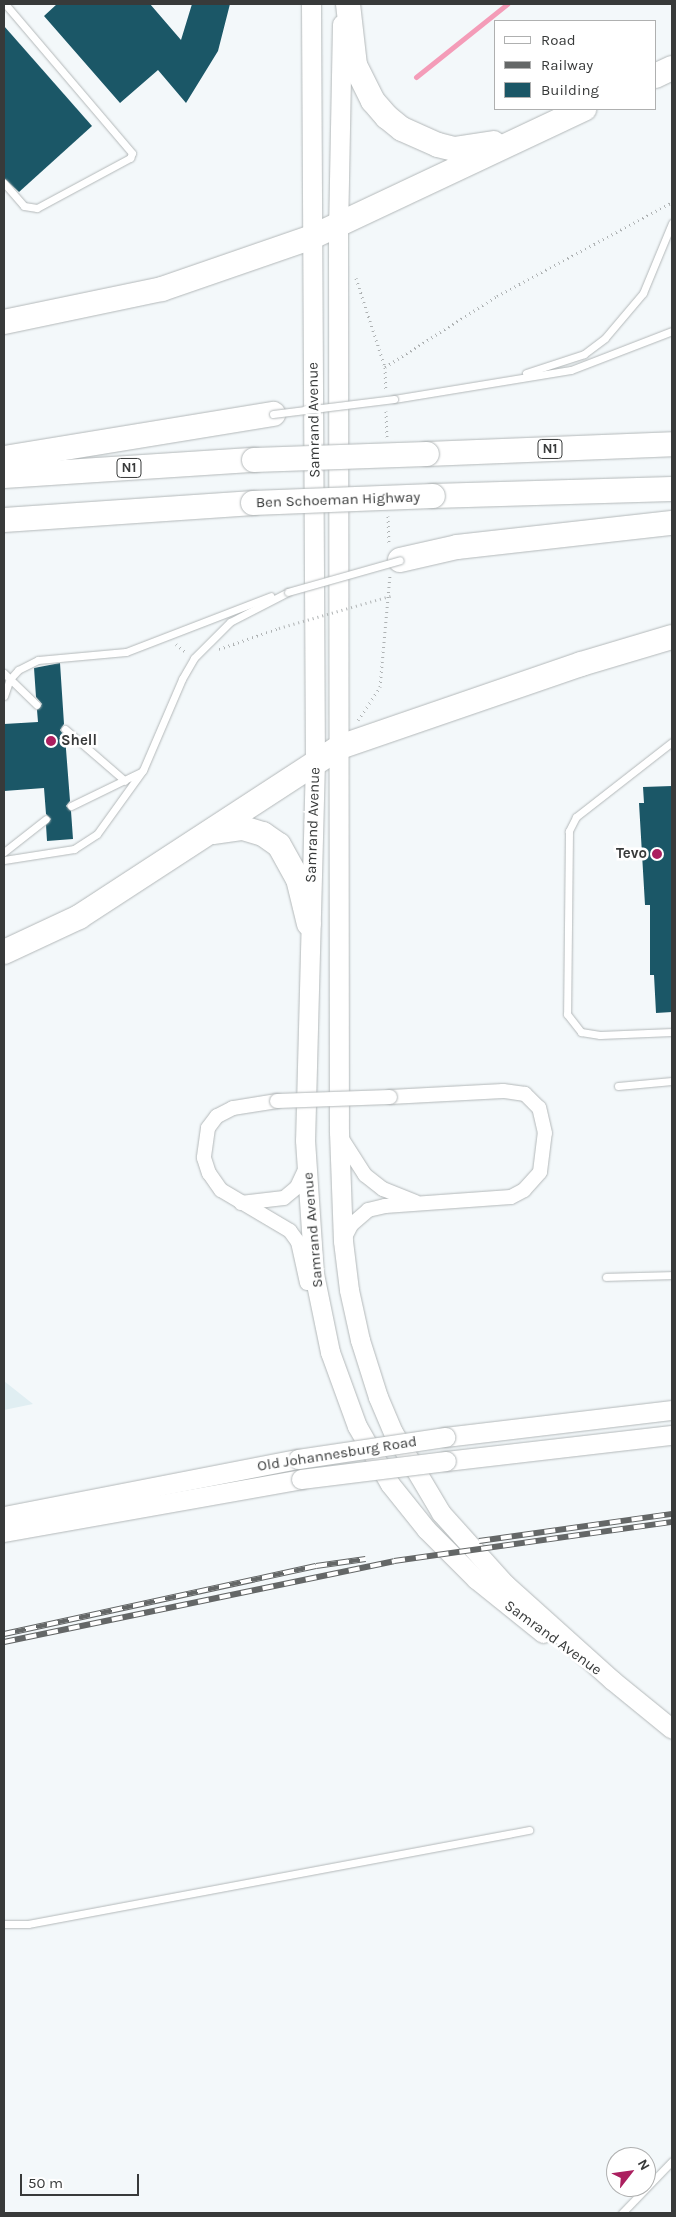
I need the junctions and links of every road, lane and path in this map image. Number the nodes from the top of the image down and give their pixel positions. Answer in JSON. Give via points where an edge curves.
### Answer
{"nodes":[{"id":1,"x":5,"y":4,"type":"edge"},
{"id":2,"x":311,"y":4,"type":"edge"},
{"id":3,"x":342,"y":4,"type":"edge"},
{"id":4,"x":348,"y":4,"type":"edge"},
{"id":5,"x":672,"y":68,"type":"edge"},
{"id":6,"x":656,"y":76,"type":"edge"},
{"id":7,"x":582,"y":110,"type":"edge"},
{"id":8,"x":527,"y":135,"type":"junction"},
{"id":9,"x":4,"y":182,"type":"edge"},
{"id":10,"x":672,"y":202,"type":"edge"},
{"id":11,"x":672,"y":223,"type":"edge"},
{"id":12,"x":338,"y":227,"type":"junction"},
{"id":13,"x":312,"y":238,"type":"junction"},
{"id":14,"x":4,"y":322,"type":"edge"},
{"id":15,"x":672,"y":331,"type":"edge"},
{"id":16,"x":385,"y":367,"type":"dead end"},
{"id":17,"x":489,"y":382,"type":"junction"},
{"id":18,"x":273,"y":414,"type":"joint"},
{"id":19,"x":672,"y":444,"type":"edge"},
{"id":20,"x":4,"y":458,"type":"edge"},
{"id":21,"x":4,"y":476,"type":"edge"},
{"id":22,"x":672,"y":489,"type":"edge"},
{"id":23,"x":4,"y":520,"type":"edge"},
{"id":24,"x":672,"y":523,"type":"edge"},
{"id":25,"x":400,"y":560,"type":"joint"},
{"id":26,"x":287,"y":592,"type":"junction"},
{"id":27,"x":390,"y":596,"type":"dead end"},
{"id":28,"x":279,"y":628,"type":"dead end"},
{"id":29,"x":672,"y":637,"type":"edge"},
{"id":30,"x":4,"y":673,"type":"edge"},
{"id":31,"x":10,"y":679,"type":"junction"},
{"id":32,"x":4,"y":696,"type":"edge"},
{"id":33,"x":37,"y":706,"type":"dead end"},
{"id":34,"x":65,"y":728,"type":"dead end"},
{"id":35,"x":672,"y":742,"type":"edge"},
{"id":36,"x":340,"y":747,"type":"junction"},
{"id":37,"x":316,"y":761,"type":"junction"},
{"id":38,"x":143,"y":770,"type":"junction"},
{"id":39,"x":125,"y":781,"type":"junction"},
{"id":40,"x":71,"y":806,"type":"dead end"},
{"id":41,"x":46,"y":819,"type":"dead end"},
{"id":42,"x":196,"y":839,"type":"junction"},
{"id":43,"x":4,"y":852,"type":"edge"},
{"id":44,"x":4,"y":860,"type":"edge"},
{"id":45,"x":309,"y":924,"type":"junction"},
{"id":46,"x":4,"y":952,"type":"edge"},
{"id":47,"x":672,"y":1032,"type":"edge"},
{"id":48,"x":672,"y":1080,"type":"edge"},
{"id":49,"x":618,"y":1086,"type":"dead end"},
{"id":50,"x":339,"y":1132,"type":"junction"},
{"id":51,"x":307,"y":1166,"type":"junction"},
{"id":52,"x":241,"y":1203,"type":"junction"},
{"id":53,"x":421,"y":1204,"type":"junction"},
{"id":54,"x":343,"y":1241,"type":"junction"},
{"id":55,"x":672,"y":1275,"type":"edge"},
{"id":56,"x":606,"y":1277,"type":"dead end"},
{"id":57,"x":330,"y":1352,"type":"junction"},
{"id":58,"x":672,"y":1410,"type":"edge"},
{"id":59,"x":672,"y":1436,"type":"edge"},
{"id":60,"x":4,"y":1516,"type":"edge"},
{"id":61,"x":4,"y":1532,"type":"edge"},
{"id":62,"x":612,"y":1680,"type":"junction"},
{"id":63,"x":672,"y":1729,"type":"edge"},
{"id":64,"x":529,"y":1830,"type":"dead end"},
{"id":65,"x":4,"y":1924,"type":"edge"},
{"id":66,"x":672,"y":2161,"type":"edge"},
{"id":67,"x":622,"y":2213,"type":"edge"}],
"edges":[{"from":1,"to":9,"type":"lane","via":[[132,153],[130,158],[37,208],[24,206]]},
{"from":2,"to":13,"type":"main road","name":"Samrand Avenue"},
{"from":3,"to":12,"type":"main road","name":"Samrand Avenue"},
{"from":4,"to":8,"type":"highway","via":[[355,65],[373,101],[402,129],[421,139],[454,149]]},
{"from":5,"to":6,"type":"highway"},
{"from":7,"to":8,"type":"highway"},
{"from":8,"to":12,"type":"highway"},
{"from":10,"to":16,"type":"path","via":[[497,296]]},
{"from":11,"to":17,"type":"lane","via":[[643,293],[605,338],[584,354],[554,366]]},
{"from":12,"to":13,"type":"highway"},
{"from":12,"to":36,"type":"main road","name":"Samrand Avenue"},
{"from":13,"to":14,"type":"highway","via":[[162,288]]},
{"from":13,"to":37,"type":"main road","name":"Samrand Avenue"},
{"from":15,"to":17,"type":"lane","via":[[571,370]]},
{"from":17,"to":18,"type":"lane","bridge":true,"via":[[394,399]]},
{"from":18,"to":20,"type":"highway"},
{"from":19,"to":21,"type":"highway","number":"N1","bridge":true,"via":[[254,460]]},
{"from":22,"to":23,"type":"highway","name":"Ben Schoeman Highway","bridge":true,"via":[[253,503]]},
{"from":24,"to":25,"type":"highway","via":[[456,547]]},
{"from":25,"to":26,"type":"lane","bridge":true},
{"from":26,"to":31,"type":"lane","via":[[126,652],[38,660],[18,670]]},
{"from":26,"to":38,"type":"lane","via":[[230,622],[194,658]]},
{"from":27,"to":28,"type":"path","bridge":true},
{"from":29,"to":36,"type":"highway","via":[[581,664]]},
{"from":30,"to":31,"type":"lane"},
{"from":31,"to":32,"type":"lane"},
{"from":31,"to":33,"type":"lane"},
{"from":34,"to":39,"type":"lane"},
{"from":35,"to":47,"type":"lane","via":[[593,802],[576,817],[569,831],[567,1014],[581,1032],[600,1035]]},
{"from":36,"to":37,"type":"highway"},
{"from":36,"to":50,"type":"main road","name":"Samrand Avenue"},
{"from":37,"to":42,"type":"highway"},
{"from":37,"to":45,"type":"main road","name":"Samrand Avenue"},
{"from":38,"to":39,"type":"lane"},
{"from":38,"to":44,"type":"lane","via":[[109,820],[88,842],[56,853]]},
{"from":39,"to":40,"type":"lane"},
{"from":41,"to":43,"type":"lane"},
{"from":42,"to":45,"type":"highway","via":[[223,829],[244,828],[264,834],[279,845],[298,879]]},
{"from":42,"to":46,"type":"highway","via":[[79,917]]},
{"from":45,"to":51,"type":"main road","name":"Samrand Avenue"},
{"from":48,"to":49,"type":"lane"},
{"from":50,"to":53,"type":"street","via":[[365,1176],[383,1189]]},
{"from":50,"to":54,"type":"main road","name":"Samrand Avenue"},
{"from":51,"to":52,"type":"street","via":[[297,1187],[284,1198]]},
{"from":51,"to":57,"type":"main road","name":"Samrand Avenue","via":[[314,1274]]},
{"from":52,"to":53,"type":"street","bridge":true,"via":[[221,1190],[209,1173],[204,1150],[208,1128],[217,1116],[233,1108],[277,1101],[503,1090],[525,1094],[539,1108],[545,1133],[544,1154],[540,1172],[524,1190],[511,1197]]},
{"from":52,"to":57,"type":"street","via":[[284,1225],[298,1242],[309,1294]]},
{"from":53,"to":54,"type":"street","via":[[368,1210],[351,1225]]},
{"from":54,"to":62,"type":"main road","name":"Samrand Avenue","via":[[360,1340],[382,1406],[415,1471],[441,1513],[480,1560]]},
{"from":55,"to":56,"type":"lane"},
{"from":57,"to":62,"type":"main road","name":"Samrand Avenue","via":[[362,1437],[390,1484],[426,1530],[518,1614]]},
{"from":58,"to":60,"type":"main road","name":"Old Johannesburg Road","bridge":true,"via":[[445,1436],[298,1460]]},
{"from":59,"to":61,"type":"main road","name":"Old Johannesburg Road","bridge":true,"via":[[302,1479]]},
{"from":62,"to":63,"type":"main road"},
{"from":64,"to":65,"type":"lane","via":[[38,1922]]},
{"from":66,"to":67,"type":"lane"}]}
